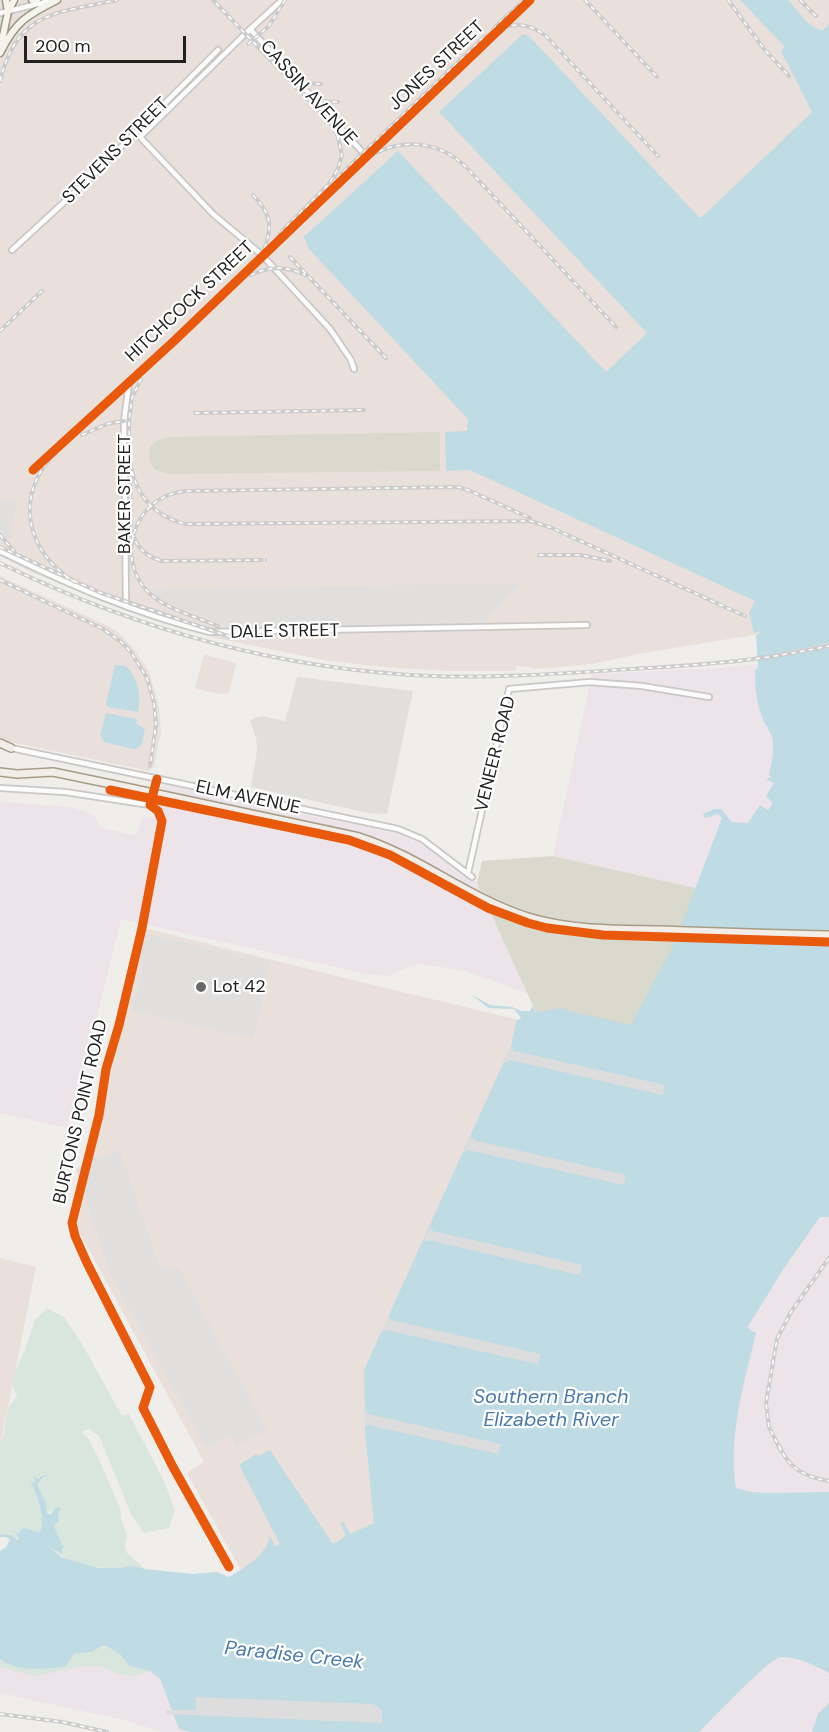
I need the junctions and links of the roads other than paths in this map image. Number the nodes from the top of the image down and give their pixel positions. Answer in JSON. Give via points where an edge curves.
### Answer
{"nodes":[{"id":1,"x":6,"y":0,"type":"edge"},
{"id":2,"x":15,"y":0,"type":"edge"},
{"id":3,"x":32,"y":0,"type":"edge"},
{"id":4,"x":37,"y":0,"type":"edge"},
{"id":5,"x":57,"y":0,"type":"edge"},
{"id":6,"x":282,"y":0,"type":"edge"},
{"id":7,"x":530,"y":0,"type":"edge"},
{"id":8,"x":8,"y":12,"type":"junction"},
{"id":9,"x":0,"y":13,"type":"edge"},
{"id":10,"x":250,"y":29,"type":"junction"},
{"id":11,"x":218,"y":50,"type":"dead end"},
{"id":12,"x":0,"y":52,"type":"edge"},
{"id":13,"x":366,"y":156,"type":"junction"},
{"id":14,"x":12,"y":250,"type":"dead end"},
{"id":15,"x":263,"y":256,"type":"junction"},
{"id":16,"x":354,"y":369,"type":"dead end"},
{"id":17,"x":129,"y":382,"type":"junction"},
{"id":18,"x":33,"y":470,"type":"dead end"},
{"id":19,"x":0,"y":551,"type":"edge"},
{"id":20,"x":126,"y":605,"type":"junction"},
{"id":21,"x":586,"y":625,"type":"dead end"},
{"id":22,"x":709,"y":697,"type":"dead end"},
{"id":23,"x":0,"y":745,"type":"edge"},
{"id":24,"x":11,"y":748,"type":"joint"},
{"id":25,"x":0,"y":772,"type":"edge"},
{"id":26,"x":157,"y":779,"type":"junction"},
{"id":27,"x":0,"y":788,"type":"edge"},
{"id":28,"x":150,"y":805,"type":"junction"},
{"id":29,"x":470,"y":875,"type":"joint"},
{"id":30,"x":829,"y":935,"type":"edge"},
{"id":31,"x":229,"y":1566,"type":"dead end"}],
"edges":[{"from":1,"to":8,"type":"street"},
{"from":2,"to":8,"type":"street"},
{"from":3,"to":4,"type":"street"},
{"from":5,"to":8,"type":"street"},
{"from":5,"to":12,"type":"street","via":[[21,20]]},
{"from":6,"to":10,"type":"street","name":"STEVENS STREET"},
{"from":7,"to":13,"type":"street","name":"JONES STREET"},
{"from":8,"to":9,"type":"street"},
{"from":8,"to":12,"type":"street"},
{"from":10,"to":13,"type":"street","name":"CASSIN AVENUE"},
{"from":10,"to":15,"type":"street","name":"STEVENS STREET","via":[[140,137],[213,214]]},
{"from":11,"to":14,"type":"street","name":"STEVENS STREET"},
{"from":13,"to":15,"type":"street","name":"HITCHCOCK STREET"},
{"from":15,"to":16,"type":"street","via":[[330,329]]},
{"from":15,"to":17,"type":"street","name":"HITCHCOCK STREET"},
{"from":17,"to":18,"type":"street","name":"HITCHCOCK STREET"},
{"from":17,"to":20,"type":"street","name":"BAKER STREET","via":[[124,421]]},
{"from":19,"to":20,"type":"street","name":"DALE STREET","via":[[62,581]]},
{"from":20,"to":21,"type":"street","name":"DALE STREET","via":[[219,633]]},
{"from":22,"to":29,"type":"street","name":"VENEER ROAD","via":[[590,682],[509,689]]},
{"from":23,"to":24,"type":"main road"},
{"from":24,"to":26,"type":"street","name":"ELM AVENUE"},
{"from":25,"to":30,"type":"main road","bridge":true,"via":[[54,772],[359,837],[390,848],[486,901],[548,922],[590,928]]},
{"from":26,"to":28,"type":"street"},
{"from":26,"to":29,"type":"street","name":"ELM AVENUE","via":[[398,829],[422,839]]},
{"from":27,"to":28,"type":"street","via":[[65,792]]},
{"from":28,"to":31,"type":"street","name":"BURTONS POINT ROAD","via":[[162,821],[152,884],[72,1223],[87,1263],[150,1387],[143,1408]]}]}
